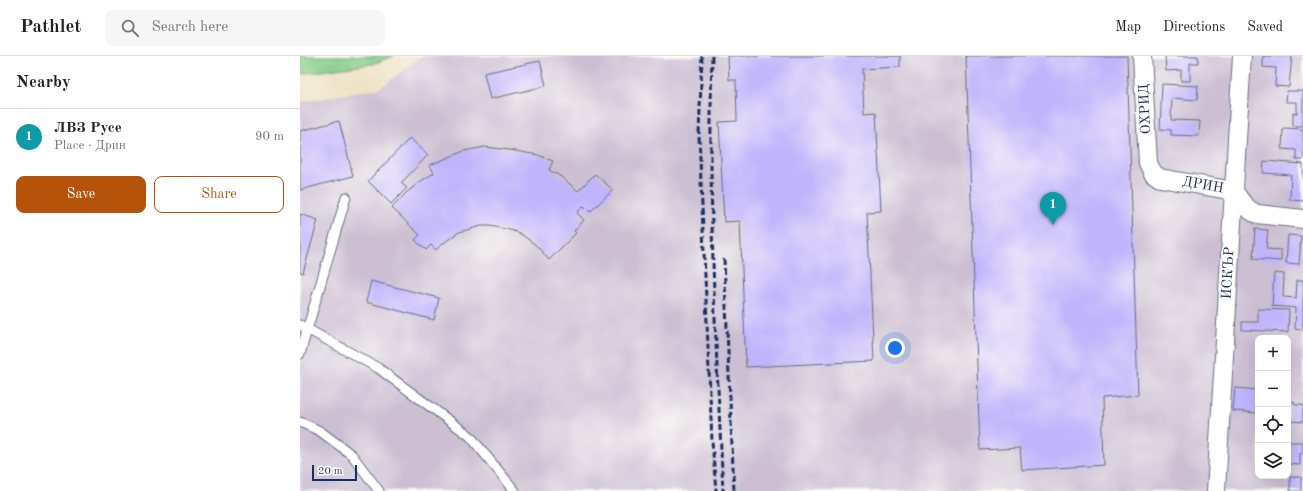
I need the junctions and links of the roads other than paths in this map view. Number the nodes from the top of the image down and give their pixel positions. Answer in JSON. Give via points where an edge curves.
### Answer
{"nodes":[{"id":1,"x":1142,"y":56,"type":"edge"},
{"id":2,"x":1242,"y":56,"type":"edge"},
{"id":3,"x":1148,"y":163,"type":"joint"},
{"id":4,"x":1234,"y":191,"type":"junction"},
{"id":5,"x":346,"y":197,"type":"dead end"},
{"id":6,"x":1303,"y":218,"type":"edge"},
{"id":7,"x":304,"y":327,"type":"edge"},
{"id":8,"x":300,"y":354,"type":"edge"},
{"id":9,"x":300,"y":422,"type":"edge"},
{"id":10,"x":379,"y":491,"type":"edge"},
{"id":11,"x":516,"y":491,"type":"edge"},
{"id":12,"x":1216,"y":491,"type":"edge"}],
"edges":[{"from":1,"to":3,"type":"street","name":"ОХРИД"},
{"from":2,"to":4,"type":"street","name":"ИСКЪР"},
{"from":3,"to":4,"type":"street","name":"ДРИН","via":[[1153,173],[1160,178]]},
{"from":4,"to":6,"type":"street","name":"ДРИН","via":[[1251,212]]},
{"from":4,"to":12,"type":"street","name":"ИСКЪР"},
{"from":5,"to":7,"type":"lane"},
{"from":7,"to":8,"type":"lane"},
{"from":7,"to":11,"type":"lane","via":[[378,368],[470,436]]},
{"from":9,"to":10,"type":"lane","via":[[320,430],[352,455]]}]}
